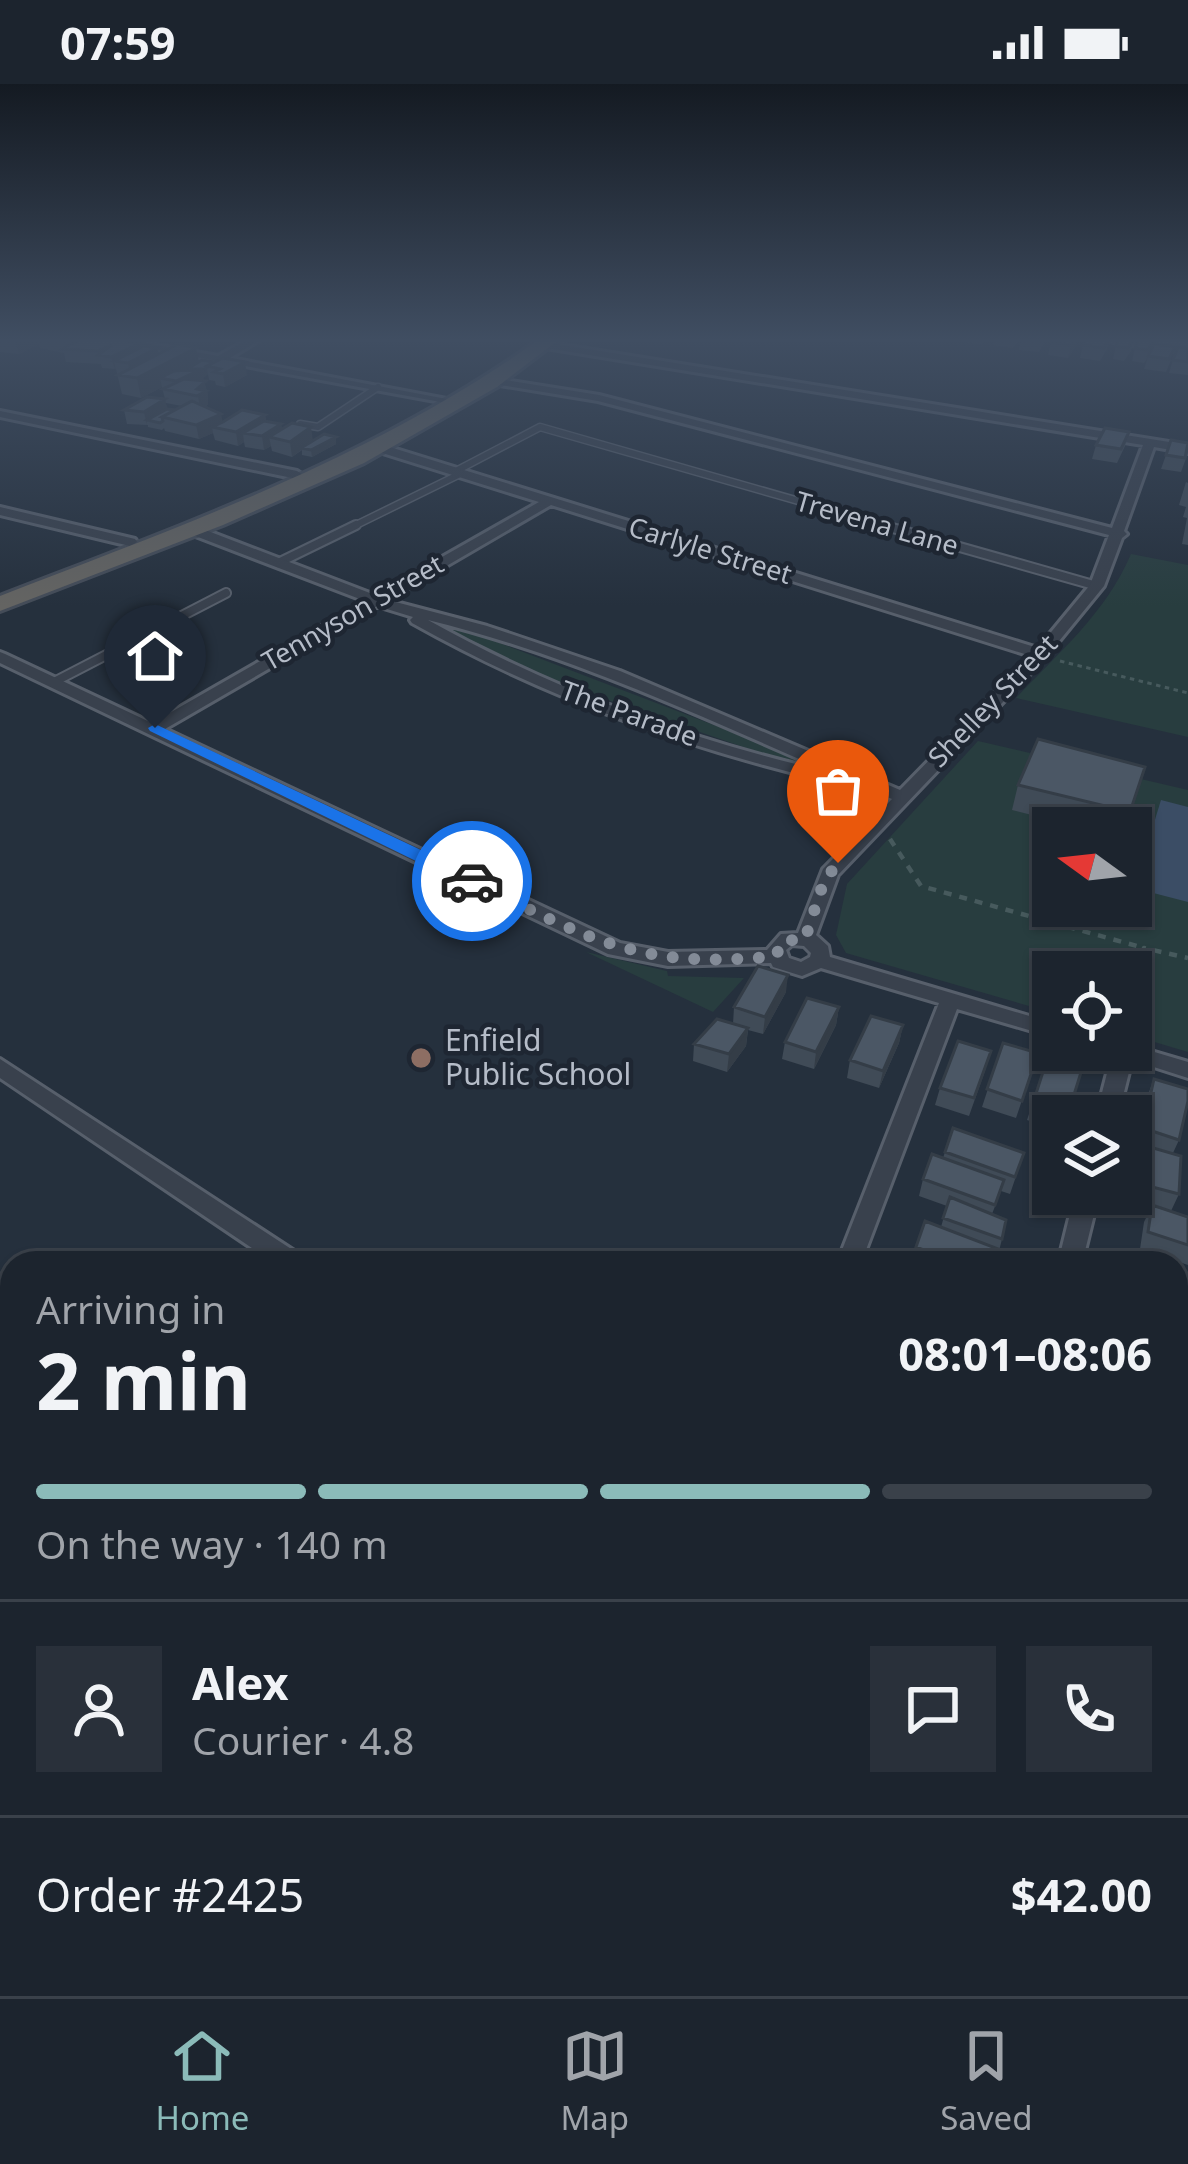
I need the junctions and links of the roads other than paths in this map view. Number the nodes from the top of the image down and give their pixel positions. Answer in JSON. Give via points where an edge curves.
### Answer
{"nodes":[{"id":1,"x":63,"y":427,"type":"edge"},
{"id":2,"x":393,"y":427,"type":"edge"},
{"id":3,"x":417,"y":427,"type":"edge"},
{"id":4,"x":540,"y":427,"type":"edge"},
{"id":5,"x":541,"y":427,"type":"edge"},
{"id":6,"x":711,"y":427,"type":"edge"},
{"id":7,"x":1056,"y":427,"type":"edge"},
{"id":8,"x":1150,"y":443,"type":"junction"},
{"id":9,"x":380,"y":448,"type":"junction"},
{"id":10,"x":1188,"y":449,"type":"edge"},
{"id":11,"x":459,"y":472,"type":"junction"},
{"id":12,"x":297,"y":476,"type":"junction"},
{"id":13,"x":551,"y":500,"type":"junction"},
{"id":14,"x":0,"y":511,"type":"edge"},
{"id":15,"x":190,"y":530,"type":"junction"},
{"id":16,"x":1120,"y":534,"type":"junction"},
{"id":17,"x":130,"y":542,"type":"junction"},
{"id":18,"x":278,"y":563,"type":"junction"},
{"id":19,"x":1097,"y":586,"type":"junction"},
{"id":20,"x":0,"y":592,"type":"edge"},
{"id":21,"x":226,"y":593,"type":"dead end"},
{"id":22,"x":374,"y":600,"type":"junction"},
{"id":23,"x":0,"y":604,"type":"edge"},
{"id":24,"x":396,"y":608,"type":"junction"},
{"id":25,"x":1044,"y":656,"type":"junction"},
{"id":26,"x":0,"y":657,"type":"edge"},
{"id":27,"x":54,"y":682,"type":"junction"},
{"id":28,"x":155,"y":728,"type":"junction"},
{"id":29,"x":876,"y":787,"type":"junction"},
{"id":30,"x":902,"y":797,"type":"junction"},
{"id":31,"x":805,"y":939,"type":"junction"},
{"id":32,"x":776,"y":956,"type":"junction"},
{"id":33,"x":820,"y":961,"type":"junction"},
{"id":34,"x":950,"y":1000,"type":"junction"},
{"id":35,"x":1032,"y":1024,"type":"edge"},
{"id":36,"x":1152,"y":1059,"type":"edge"},
{"id":37,"x":0,"y":1067,"type":"edge"},
{"id":38,"x":1188,"y":1070,"type":"edge"},
{"id":39,"x":1083,"y":1215,"type":"edge"},
{"id":40,"x":275,"y":1251,"type":"edge"},
{"id":41,"x":853,"y":1251,"type":"edge"},
{"id":42,"x":1073,"y":1251,"type":"edge"}],
"edges":[{"from":1,"to":12,"type":"street"},
{"from":2,"to":12,"type":"highway"},
{"from":3,"to":9,"type":"highway"},
{"from":4,"to":11,"type":"lane","name":"Trevena Lane"},
{"from":5,"to":19,"type":"lane","name":"Trevena Lane"},
{"from":6,"to":16,"type":"street"},
{"from":7,"to":8,"type":"street"},
{"from":8,"to":10,"type":"street"},
{"from":8,"to":16,"type":"street","name":"Shelley Street"},
{"from":9,"to":11,"type":"street","name":"Carlyle Street"},
{"from":9,"to":15,"type":"highway"},
{"from":11,"to":13,"type":"street","name":"Carlyle Street"},
{"from":11,"to":18,"type":"lane","name":"Trevena Lane"},
{"from":12,"to":17,"type":"highway"},
{"from":13,"to":22,"type":"street","name":"Tennyson Street"},
{"from":13,"to":25,"type":"street","name":"Carlyle Street"},
{"from":14,"to":17,"type":"street"},
{"from":15,"to":18,"type":"street","name":"The Parade"},
{"from":15,"to":23,"type":"highway"},
{"from":16,"to":19,"type":"street","name":"Shelley Street"},
{"from":17,"to":20,"type":"highway"},
{"from":18,"to":22,"type":"street","name":"The Parade"},
{"from":19,"to":25,"type":"street","name":"Shelley Street"},
{"from":21,"to":27,"type":"lane"},
{"from":22,"to":24,"type":"street","name":"The Parade"},
{"from":22,"to":28,"type":"street","name":"Tennyson Street"},
{"from":24,"to":29,"type":"street","name":"The Parade","via":[[614,674]]},
{"from":24,"to":29,"type":"street","name":"The Parade","via":[[530,679],[766,762]]},
{"from":25,"to":30,"type":"street","name":"Shelley Street"},
{"from":26,"to":27,"type":"street"},
{"from":27,"to":28,"type":"street"},
{"from":28,"to":32,"type":"street","via":[[615,949],[668,958]]},
{"from":29,"to":30,"type":"street","name":"The Parade"},
{"from":30,"to":31,"type":"street","name":"Shelley Street","via":[[824,881]]},
{"from":31,"to":32,"type":"street","via":[[782,941]]},
{"from":31,"to":33,"type":"street","via":[[820,948]]},
{"from":32,"to":33,"type":"street","via":[[797,969]]},
{"from":33,"to":34,"type":"street"},
{"from":34,"to":35,"type":"street"},
{"from":34,"to":41,"type":"street"},
{"from":36,"to":38,"type":"street"},
{"from":37,"to":40,"type":"street"},
{"from":39,"to":42,"type":"street"}]}
